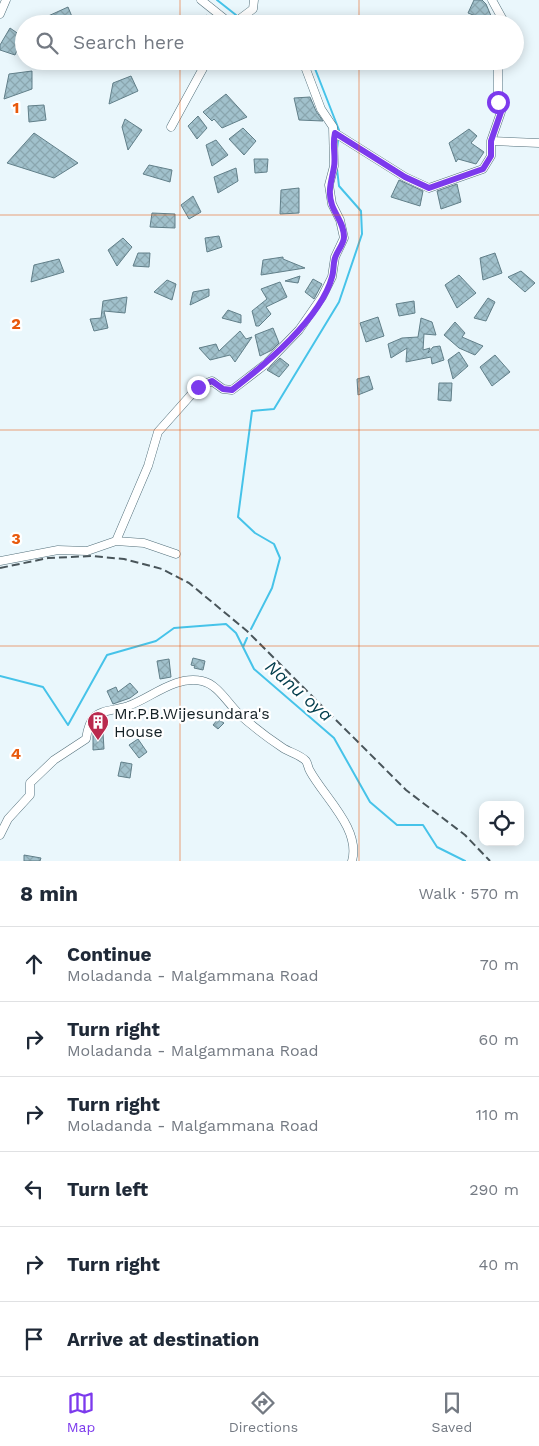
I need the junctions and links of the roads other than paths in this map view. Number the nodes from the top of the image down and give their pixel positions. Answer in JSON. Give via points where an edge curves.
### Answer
{"nodes":[{"id":1,"x":6,"y":0,"type":"edge"},
{"id":2,"x":201,"y":0,"type":"edge"},
{"id":3,"x":254,"y":0,"type":"edge"},
{"id":4,"x":492,"y":0,"type":"edge"},
{"id":5,"x":0,"y":14,"type":"edge"},
{"id":6,"x":220,"y":15,"type":"edge"},
{"id":7,"x":245,"y":15,"type":"edge"},
{"id":8,"x":500,"y":15,"type":"edge"},
{"id":9,"x":202,"y":70,"type":"edge"},
{"id":10,"x":306,"y":70,"type":"edge"},
{"id":11,"x":498,"y":70,"type":"edge"},
{"id":12,"x":171,"y":127,"type":"dead end"},
{"id":13,"x":335,"y":133,"type":"junction"},
{"id":14,"x":491,"y":141,"type":"junction"},
{"id":15,"x":539,"y":143,"type":"edge"},
{"id":16,"x":116,"y":541,"type":"junction"},
{"id":17,"x":176,"y":554,"type":"dead end"},
{"id":18,"x":0,"y":561,"type":"edge"},
{"id":19,"x":0,"y":835,"type":"edge"},
{"id":20,"x":352,"y":861,"type":"edge"}],
"edges":[{"from":1,"to":5,"type":"street"},
{"from":2,"to":6,"type":"street"},
{"from":3,"to":7,"type":"street","via":[[253,9]]},
{"from":4,"to":8,"type":"street"},
{"from":9,"to":12,"type":"street"},
{"from":10,"to":13,"type":"street","via":[[321,109]]},
{"from":11,"to":14,"type":"street","via":[[501,112]]},
{"from":13,"to":14,"type":"street","via":[[405,177],[429,188],[483,169],[491,156]]},
{"from":13,"to":16,"type":"street","via":[[334,166],[329,185],[344,238],[335,257],[332,278],[322,297],[267,364],[232,390],[223,389],[212,381],[198,387],[158,432],[148,466]]},
{"from":14,"to":15,"type":"street"},
{"from":16,"to":17,"type":"street","via":[[144,543]]},
{"from":16,"to":18,"type":"street","via":[[87,551],[58,550]]},
{"from":19,"to":20,"type":"street","via":[[8,819],[30,796],[30,783],[54,760],[86,739],[93,716],[128,706],[184,680],[202,681],[214,687],[239,713],[282,747],[305,760],[351,838]]}]}
